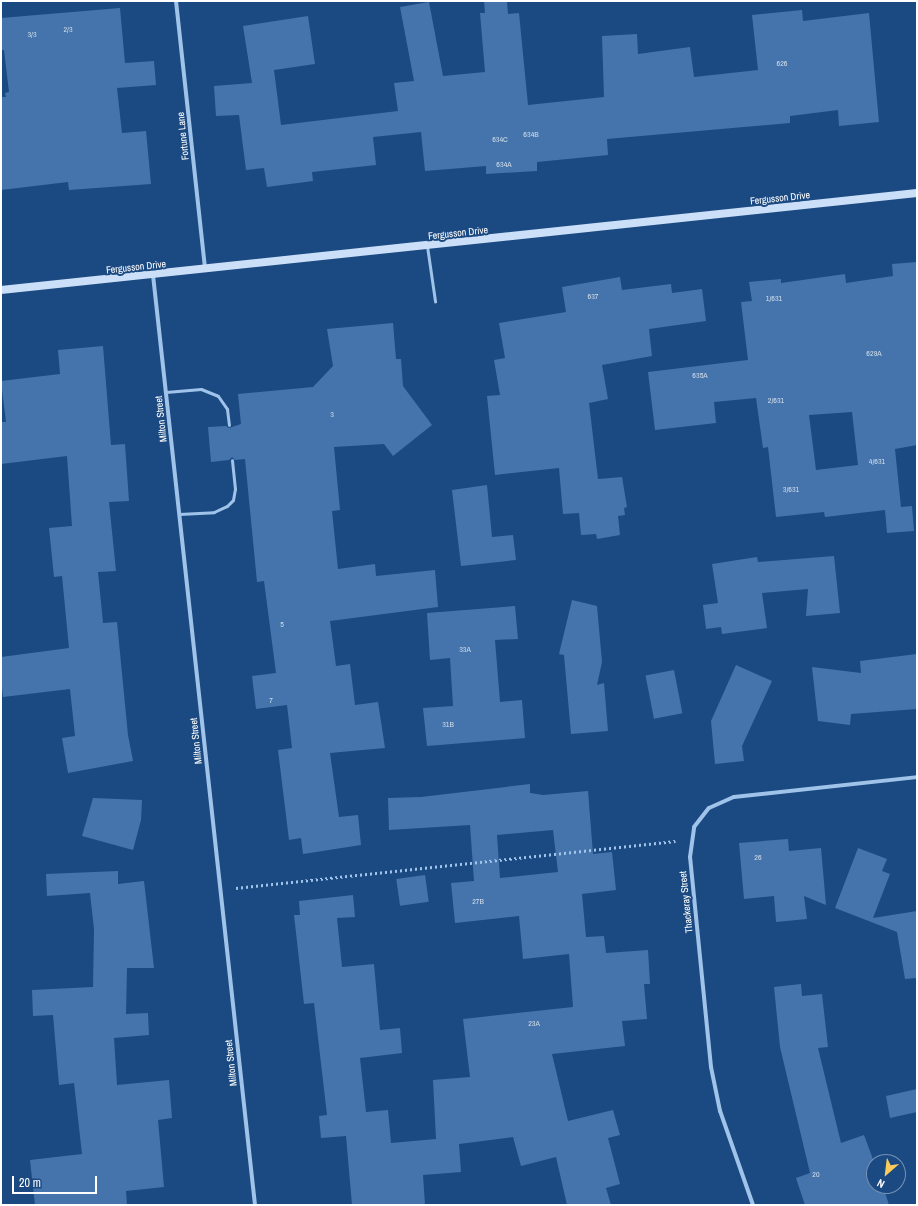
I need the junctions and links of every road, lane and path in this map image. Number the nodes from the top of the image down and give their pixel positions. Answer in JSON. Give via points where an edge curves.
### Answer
{"nodes":[{"id":1,"x":176,"y":1,"type":"edge"},
{"id":2,"x":917,"y":193,"type":"edge"},
{"id":3,"x":427,"y":246,"type":"junction"},
{"id":4,"x":205,"y":270,"type":"junction"},
{"id":5,"x":153,"y":275,"type":"junction"},
{"id":6,"x":1,"y":290,"type":"edge"},
{"id":7,"x":435,"y":301,"type":"dead end"},
{"id":8,"x":166,"y":392,"type":"junction"},
{"id":9,"x":229,"y":426,"type":"dead end"},
{"id":10,"x":232,"y":460,"type":"dead end"},
{"id":11,"x":179,"y":514,"type":"junction"},
{"id":12,"x":917,"y":777,"type":"edge"},
{"id":13,"x":691,"y":839,"type":"junction"},
{"id":14,"x":220,"y":890,"type":"junction"},
{"id":15,"x":255,"y":1205,"type":"edge"},
{"id":16,"x":753,"y":1205,"type":"edge"}],
"edges":[{"from":1,"to":4,"type":"street","name":"Fortune Lane"},
{"from":2,"to":3,"type":"main road","name":"Fergusson Drive"},
{"from":3,"to":4,"type":"main road","name":"Fergusson Drive"},
{"from":3,"to":7,"type":"lane"},
{"from":4,"to":5,"type":"main road","name":"Fergusson Drive"},
{"from":5,"to":6,"type":"main road","name":"Fergusson Drive"},
{"from":5,"to":8,"type":"street","name":"Milton Street"},
{"from":8,"to":9,"type":"lane","via":[[201,389],[218,396],[227,409]]},
{"from":8,"to":11,"type":"street","name":"Milton Street"},
{"from":10,"to":11,"type":"lane","via":[[235,489],[233,500],[214,512]]},
{"from":11,"to":14,"type":"street","name":"Milton Street"},
{"from":12,"to":13,"type":"street","name":"Thackeray Street","via":[[734,796],[718,802],[700,816]]},
{"from":13,"to":14,"type":"path"},
{"from":13,"to":16,"type":"street","name":"Thackeray Street","via":[[691,871],[711,1067],[720,1111]]},
{"from":14,"to":15,"type":"street","name":"Milton Street"}]}
